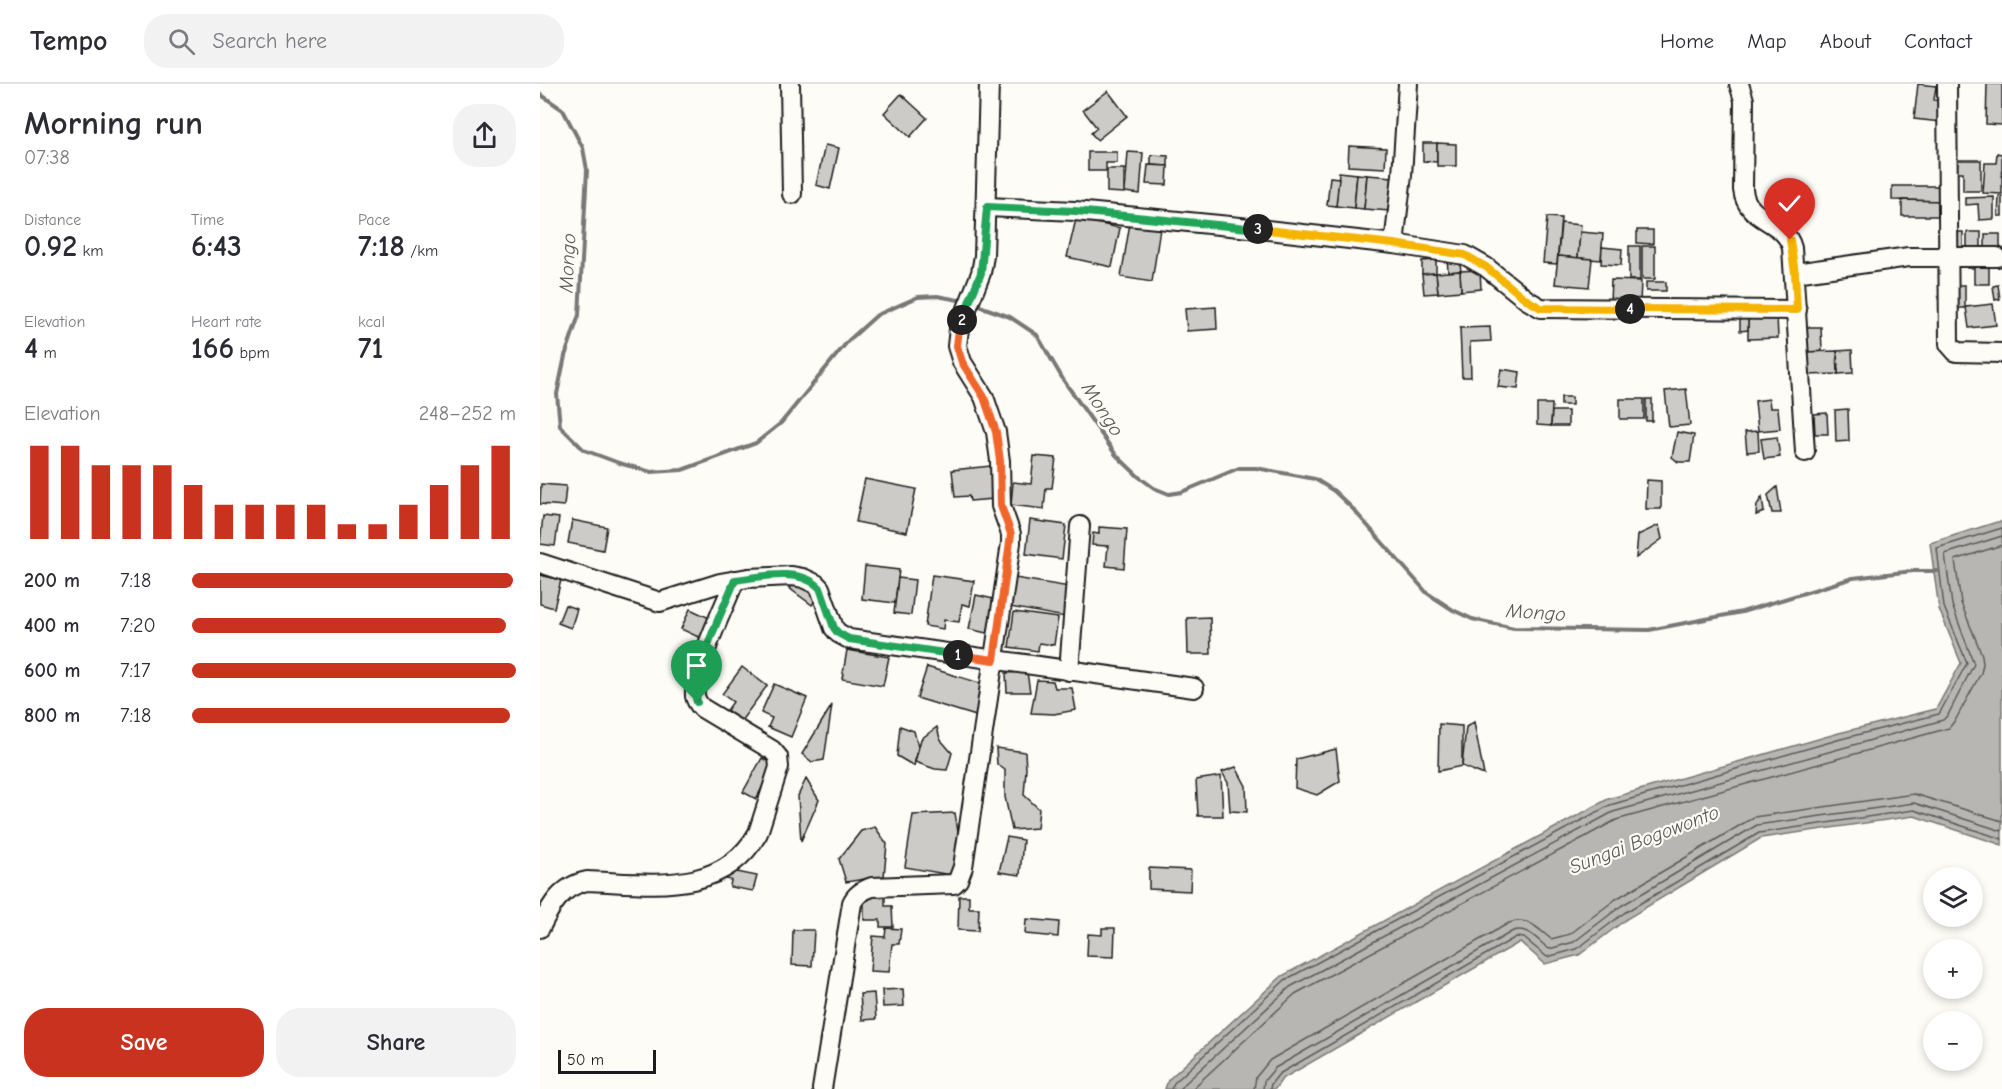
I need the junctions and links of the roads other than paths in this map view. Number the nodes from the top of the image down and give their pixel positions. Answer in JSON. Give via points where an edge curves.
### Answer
{"nodes":[{"id":1,"x":790,"y":84,"type":"edge"},
{"id":2,"x":989,"y":84,"type":"edge"},
{"id":3,"x":1408,"y":84,"type":"edge"},
{"id":4,"x":1739,"y":84,"type":"edge"},
{"id":5,"x":1947,"y":84,"type":"edge"},
{"id":6,"x":792,"y":194,"type":"dead end"},
{"id":7,"x":987,"y":207,"type":"junction"},
{"id":8,"x":1394,"y":244,"type":"junction"},
{"id":9,"x":1949,"y":256,"type":"junction"},
{"id":10,"x":1997,"y":257,"type":"dead end"},
{"id":11,"x":1795,"y":273,"type":"junction"},
{"id":12,"x":1797,"y":310,"type":"junction"},
{"id":13,"x":2002,"y":352,"type":"edge"},
{"id":14,"x":1804,"y":452,"type":"dead end"},
{"id":15,"x":1080,"y":526,"type":"dead end"},
{"id":16,"x":540,"y":563,"type":"edge"},
{"id":17,"x":735,"y":580,"type":"junction"},
{"id":18,"x":994,"y":660,"type":"junction"},
{"id":19,"x":1069,"y":671,"type":"junction"},
{"id":20,"x":1194,"y":688,"type":"dead end"},
{"id":21,"x":540,"y":928,"type":"edge"},
{"id":22,"x":822,"y":1089,"type":"edge"}],
"edges":[{"from":1,"to":6,"type":"street"},
{"from":2,"to":7,"type":"street"},
{"from":3,"to":8,"type":"street"},
{"from":4,"to":11,"type":"street","via":[[1744,100],[1745,200],[1752,212],[1788,236]]},
{"from":5,"to":9,"type":"street"},
{"from":7,"to":8,"type":"street","via":[[1075,211]]},
{"from":7,"to":18,"type":"street","via":[[981,273],[959,329],[957,346],[962,362],[984,397],[996,432],[1001,506],[1011,534]]},
{"from":8,"to":12,"type":"street","via":[[1473,258],[1541,308]]},
{"from":9,"to":10,"type":"street"},
{"from":9,"to":11,"type":"street","via":[[1881,260]]},
{"from":9,"to":13,"type":"street","via":[[1949,344],[1956,352]]},
{"from":11,"to":12,"type":"street"},
{"from":12,"to":14,"type":"street"},
{"from":15,"to":19,"type":"street"},
{"from":16,"to":17,"type":"street","via":[[660,602]]},
{"from":17,"to":18,"type":"street","via":[[792,576],[816,584],[834,628],[849,639]]},
{"from":17,"to":21,"type":"street","via":[[701,666],[695,695],[702,708],[778,757],[753,842],[716,873],[680,884],[587,881],[572,885],[558,897]]},
{"from":18,"to":19,"type":"street"},
{"from":18,"to":22,"type":"street","via":[[962,873],[954,884],[872,887],[855,898]]},
{"from":19,"to":20,"type":"street"}]}
